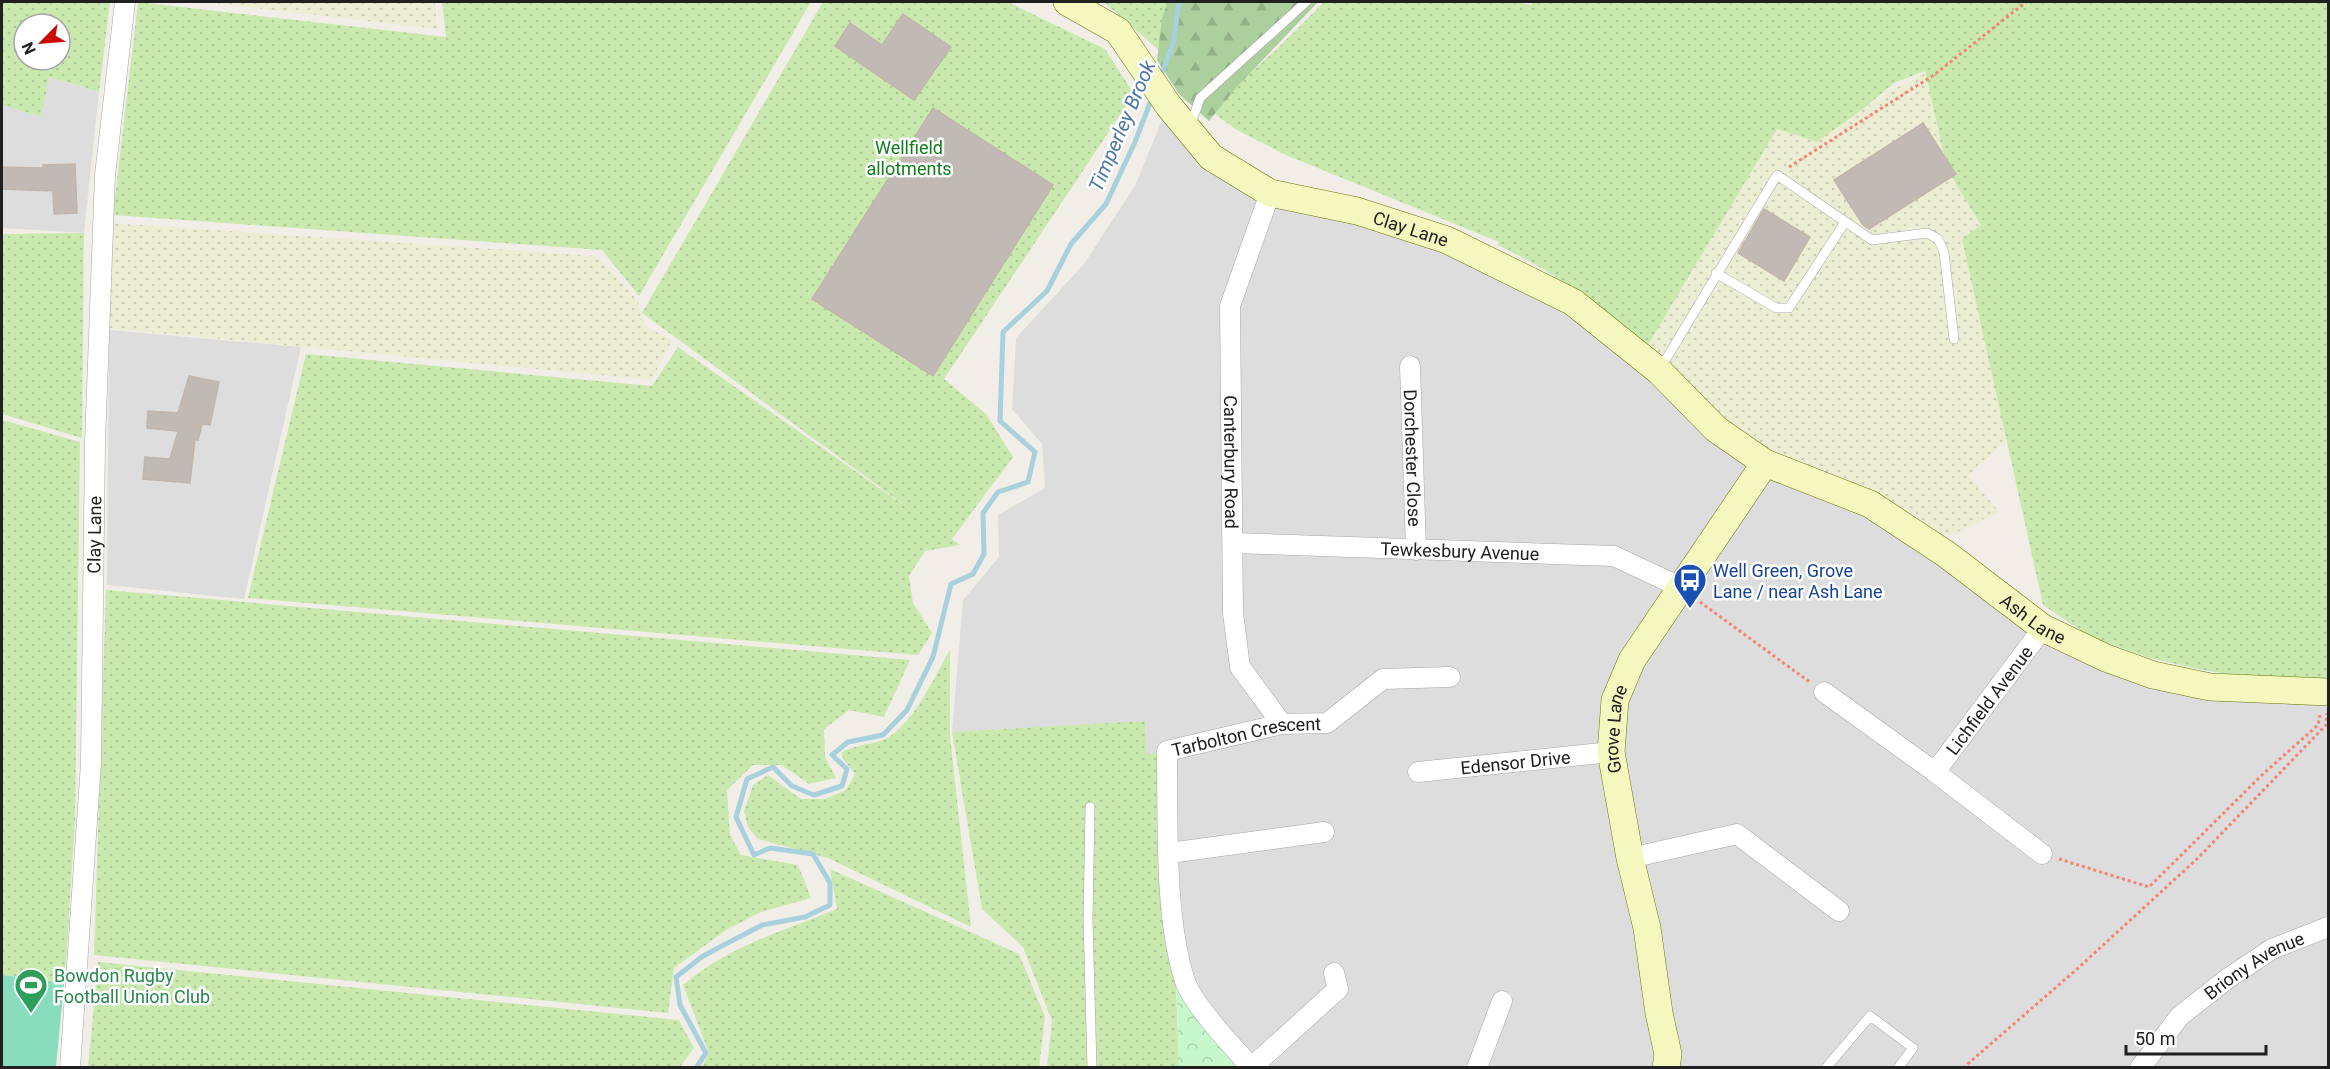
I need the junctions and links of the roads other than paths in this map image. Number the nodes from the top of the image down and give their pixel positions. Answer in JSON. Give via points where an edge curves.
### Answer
{"nodes":[{"id":1,"x":125,"y":2,"type":"edge"},
{"id":2,"x":1066,"y":2,"type":"edge"},
{"id":3,"x":1306,"y":2,"type":"edge"},
{"id":4,"x":1189,"y":130,"type":"junction"},
{"id":5,"x":1270,"y":193,"type":"junction"},
{"id":6,"x":1845,"y":222,"type":"junction"},
{"id":7,"x":1716,"y":273,"type":"junction"},
{"id":8,"x":1954,"y":339,"type":"dead end"},
{"id":9,"x":1410,"y":366,"type":"dead end"},
{"id":10,"x":1659,"y":371,"type":"junction"},
{"id":11,"x":1765,"y":464,"type":"junction"},
{"id":12,"x":1234,"y":543,"type":"junction"},
{"id":13,"x":1416,"y":550,"type":"junction"},
{"id":14,"x":1680,"y":587,"type":"junction"},
{"id":15,"x":2043,"y":628,"type":"junction"},
{"id":16,"x":1450,"y":677,"type":"dead end"},
{"id":17,"x":1824,"y":692,"type":"road end"},
{"id":18,"x":2326,"y":697,"type":"edge"},
{"id":19,"x":1282,"y":724,"type":"junction"},
{"id":20,"x":1611,"y":752,"type":"junction"},
{"id":21,"x":1418,"y":772,"type":"dead end"},
{"id":22,"x":1935,"y":772,"type":"junction"},
{"id":23,"x":1090,"y":807,"type":"dead end"},
{"id":24,"x":1324,"y":832,"type":"dead end"},
{"id":25,"x":1169,"y":853,"type":"junction"},
{"id":26,"x":2042,"y":854,"type":"road end"},
{"id":27,"x":1630,"y":858,"type":"junction"},
{"id":28,"x":1839,"y":911,"type":"dead end"},
{"id":29,"x":2328,"y":927,"type":"edge"},
{"id":30,"x":1334,"y":973,"type":"dead end"},
{"id":31,"x":1502,"y":1001,"type":"dead end"},
{"id":32,"x":1252,"y":1067,"type":"edge"},
{"id":33,"x":70,"y":1068,"type":"edge"},
{"id":34,"x":1092,"y":1068,"type":"edge"},
{"id":35,"x":1477,"y":1068,"type":"edge"},
{"id":36,"x":1666,"y":1068,"type":"edge"},
{"id":37,"x":1826,"y":1068,"type":"edge"},
{"id":38,"x":1898,"y":1068,"type":"edge"},
{"id":39,"x":2140,"y":1068,"type":"edge"}],
"edges":[{"from":1,"to":33,"type":"street","name":"Clay Lane","via":[[105,175],[95,442],[91,763]]},
{"from":2,"to":4,"type":"street","name":"Clay Lane","via":[[1118,32]]},
{"from":3,"to":4,"type":"lane","via":[[1200,98]]},
{"from":4,"to":5,"type":"street","name":"Clay Lane","via":[[1211,157]]},
{"from":5,"to":10,"type":"street","name":"Clay Lane","via":[[1357,212],[1447,240],[1573,302]]},
{"from":5,"to":12,"type":"street","name":"Canterbury Road","via":[[1230,306]]},
{"from":6,"to":7,"type":"lane","via":[[1789,308],[1776,308]]},
{"from":6,"to":7,"type":"lane","via":[[1777,175]]},
{"from":6,"to":8,"type":"lane","via":[[1872,240],[1927,233],[1938,239],[1944,252]]},
{"from":7,"to":10,"type":"lane"},
{"from":9,"to":13,"type":"street","name":"Dorchester Close"},
{"from":10,"to":11,"type":"street","name":"Clay Lane","via":[[1716,429]]},
{"from":11,"to":14,"type":"street","name":"Grove Lane"},
{"from":11,"to":15,"type":"street","name":"Ash Lane","via":[[1870,504],[1946,554]]},
{"from":12,"to":13,"type":"street","name":"Tewkesbury Avenue"},
{"from":12,"to":19,"type":"street","name":"Canterbury Road","via":[[1233,613],[1240,667]]},
{"from":13,"to":14,"type":"street","name":"Tewkesbury Avenue","via":[[1614,556]]},
{"from":14,"to":20,"type":"street","name":"Grove Lane","via":[[1632,660],[1615,700]]},
{"from":15,"to":18,"type":"street","name":"Ash Lane","via":[[2153,675],[2210,687]]},
{"from":15,"to":22,"type":"street","name":"Lichfield Avenue"},
{"from":16,"to":19,"type":"street","name":"Tarbolton Crescent","via":[[1383,679],[1327,723]]},
{"from":17,"to":22,"type":"street","name":"Lichfield Avenue"},
{"from":19,"to":25,"type":"street","name":"Tarbolton Crescent","via":[[1167,751]]},
{"from":20,"to":21,"type":"street","name":"Edensor Drive"},
{"from":20,"to":27,"type":"street","name":"Grove Lane"},
{"from":22,"to":26,"type":"street","name":"Lichfield Avenue"},
{"from":23,"to":34,"type":"lane"},
{"from":24,"to":25,"type":"street"},
{"from":25,"to":32,"type":"street","name":"Tarbolton Crescent","via":[[1175,934],[1185,982],[1223,1037]]},
{"from":27,"to":28,"type":"street","via":[[1737,834]]},
{"from":27,"to":36,"type":"street","name":"Grove Lane","via":[[1647,928],[1668,1054]]},
{"from":29,"to":39,"type":"street","name":"Briony Avenue","via":[[2272,949],[2227,979],[2180,1016]]},
{"from":30,"to":32,"type":"street","name":"Tarbolton Crescent","via":[[1338,989]]},
{"from":31,"to":35,"type":"street"},
{"from":37,"to":38,"type":"lane","via":[[1870,1016],[1913,1048]]}]}
